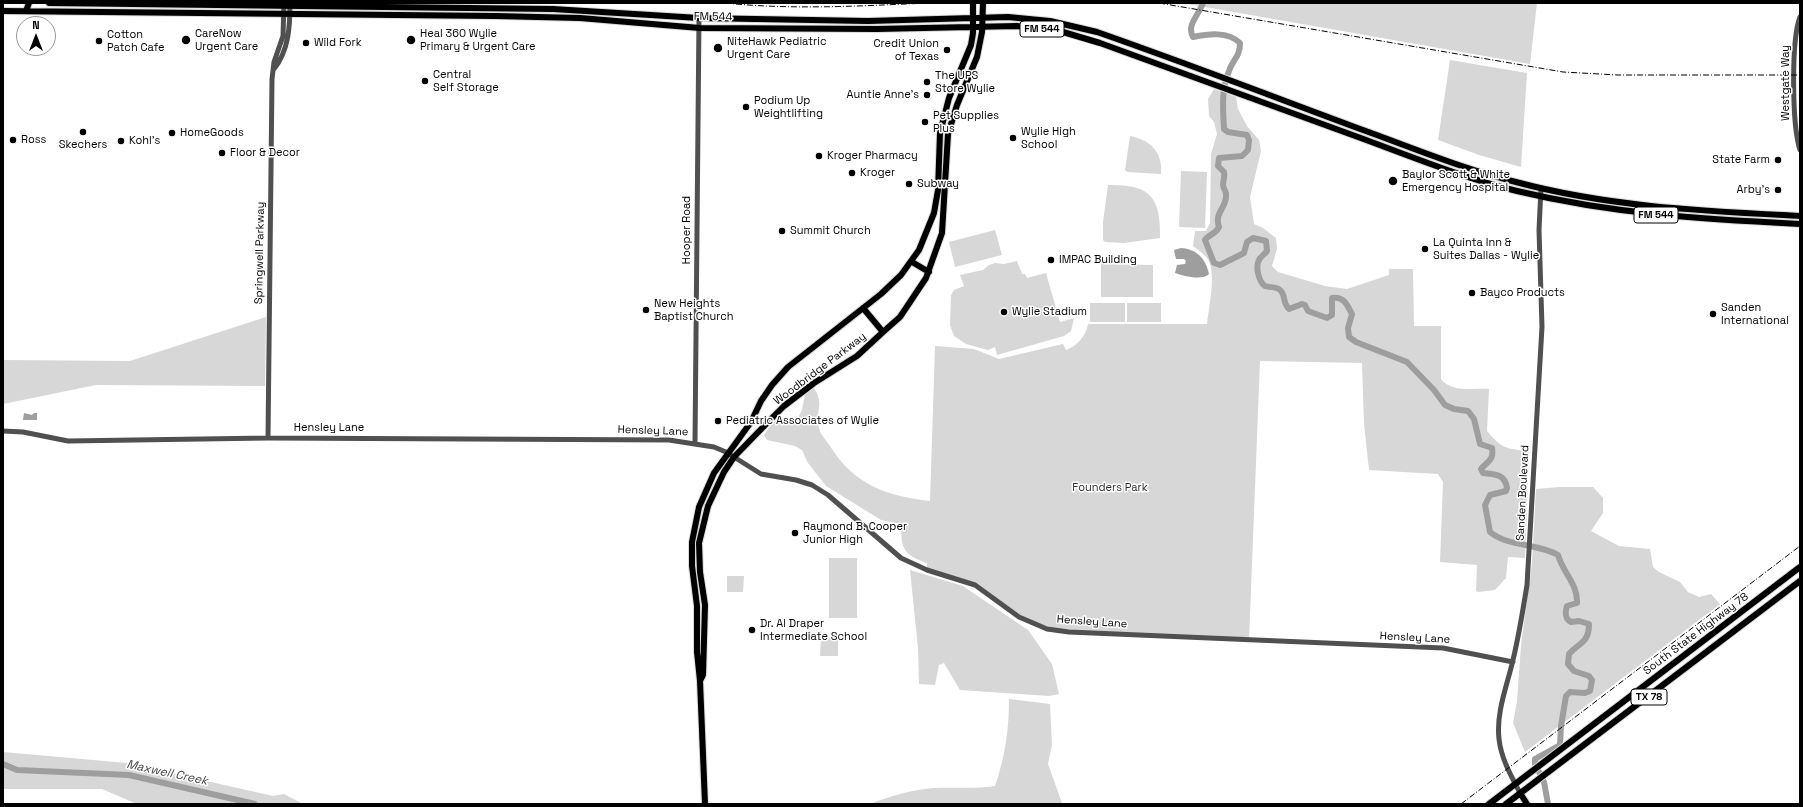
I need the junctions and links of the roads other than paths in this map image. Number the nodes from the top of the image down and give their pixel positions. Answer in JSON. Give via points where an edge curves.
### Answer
{"nodes":[{"id":1,"x":29,"y":3,"type":"edge"},
{"id":2,"x":49,"y":3,"type":"edge"},
{"id":3,"x":119,"y":3,"type":"edge"},
{"id":4,"x":973,"y":3,"type":"edge"},
{"id":5,"x":983,"y":3,"type":"edge"},
{"id":6,"x":202,"y":4,"type":"edge"},
{"id":7,"x":287,"y":4,"type":"edge"},
{"id":8,"x":385,"y":6,"type":"junction"},
{"id":9,"x":482,"y":8,"type":"junction"},
{"id":10,"x":3,"y":11,"type":"edge"},
{"id":11,"x":29,"y":11,"type":"junction"},
{"id":12,"x":119,"y":12,"type":"junction"},
{"id":13,"x":202,"y":13,"type":"junction"},
{"id":14,"x":287,"y":13,"type":"junction"},
{"id":15,"x":385,"y":15,"type":"junction"},
{"id":16,"x":452,"y":16,"type":"junction"},
{"id":17,"x":657,"y":16,"type":"junction"},
{"id":18,"x":1800,"y":17,"type":"edge"},
{"id":19,"x":699,"y":18,"type":"junction"},
{"id":20,"x":973,"y":18,"type":"junction"},
{"id":21,"x":982,"y":18,"type":"junction"},
{"id":22,"x":790,"y":19,"type":"junction"},
{"id":23,"x":629,"y":22,"type":"junction"},
{"id":24,"x":973,"y":27,"type":"junction"},
{"id":25,"x":982,"y":27,"type":"junction"},
{"id":26,"x":700,"y":28,"type":"junction"},
{"id":27,"x":790,"y":29,"type":"junction"},
{"id":28,"x":1126,"y":42,"type":"junction"},
{"id":29,"x":1122,"y":51,"type":"junction"},
{"id":30,"x":958,"y":78,"type":"junction"},
{"id":31,"x":968,"y":81,"type":"junction"},
{"id":32,"x":1369,"y":132,"type":"junction"},
{"id":33,"x":940,"y":134,"type":"junction"},
{"id":34,"x":948,"y":134,"type":"junction"},
{"id":35,"x":1366,"y":139,"type":"junction"},
{"id":36,"x":1800,"y":150,"type":"edge"},
{"id":37,"x":1541,"y":188,"type":"junction"},
{"id":38,"x":938,"y":190,"type":"junction"},
{"id":39,"x":945,"y":190,"type":"junction"},
{"id":40,"x":1540,"y":196,"type":"junction"},
{"id":41,"x":1682,"y":210,"type":"junction"},
{"id":42,"x":1800,"y":216,"type":"edge"},
{"id":43,"x":1682,"y":218,"type":"junction"},
{"id":44,"x":1800,"y":224,"type":"edge"},
{"id":45,"x":912,"y":262,"type":"junction"},
{"id":46,"x":929,"y":272,"type":"junction"},
{"id":47,"x":863,"y":308,"type":"junction"},
{"id":48,"x":883,"y":332,"type":"junction"},
{"id":49,"x":3,"y":431,"type":"edge"},
{"id":50,"x":268,"y":438,"type":"junction"},
{"id":51,"x":695,"y":442,"type":"junction"},
{"id":52,"x":728,"y":453,"type":"junction"},
{"id":53,"x":734,"y":457,"type":"junction"},
{"id":54,"x":692,"y":542,"type":"junction"},
{"id":55,"x":699,"y":543,"type":"junction"},
{"id":56,"x":1800,"y":567,"type":"edge"},
{"id":57,"x":1800,"y":581,"type":"edge"},
{"id":58,"x":703,"y":590,"type":"junction"},
{"id":59,"x":695,"y":591,"type":"junction"},
{"id":60,"x":1513,"y":662,"type":"junction"},
{"id":61,"x":700,"y":680,"type":"junction"},
{"id":62,"x":1515,"y":784,"type":"junction"},
{"id":63,"x":1520,"y":793,"type":"junction"},
{"id":64,"x":705,"y":804,"type":"edge"},
{"id":65,"x":1488,"y":804,"type":"edge"},
{"id":66,"x":1506,"y":804,"type":"edge"},
{"id":67,"x":1527,"y":804,"type":"edge"}],
"edges":[{"from":1,"to":11,"type":"main road"},
{"from":2,"to":3,"type":"main road","name":"FM 544","number":"FM 544"},
{"from":3,"to":6,"type":"main road","name":"FM 544","number":"FM 544"},
{"from":3,"to":12,"type":"main road"},
{"from":4,"to":20,"type":"main road","name":"Woodbridge Parkway"},
{"from":5,"to":21,"type":"main road","name":"Woodbridge Parkway"},
{"from":6,"to":7,"type":"main road","name":"FM 544","number":"FM 544"},
{"from":6,"to":13,"type":"main road"},
{"from":7,"to":8,"type":"main road","name":"FM 544","number":"FM 544"},
{"from":7,"to":14,"type":"street","name":"Springwell Parkway"},
{"from":8,"to":9,"type":"main road","name":"FM 544","number":"FM 544"},
{"from":8,"to":15,"type":"main road"},
{"from":9,"to":16,"type":"main road","via":[[456,12]]},
{"from":9,"to":17,"type":"main road","name":"FM 544","number":"FM 544","via":[[553,9]]},
{"from":10,"to":11,"type":"main road","name":"FM 544","number":"FM 544"},
{"from":11,"to":12,"type":"main road","name":"FM 544","number":"FM 544"},
{"from":12,"to":13,"type":"main road","name":"FM 544","number":"FM 544"},
{"from":13,"to":14,"type":"main road","name":"FM 544","number":"FM 544"},
{"from":14,"to":15,"type":"main road","name":"FM 544","number":"FM 544"},
{"from":14,"to":50,"type":"street","name":"Springwell Parkway","via":[[287,40],[272,79]]},
{"from":15,"to":16,"type":"main road","name":"FM 544","number":"FM 544"},
{"from":16,"to":23,"type":"main road","name":"FM 544","number":"FM 544","via":[[580,18]]},
{"from":17,"to":19,"type":"main road","name":"FM 544","number":"FM 544"},
{"from":17,"to":23,"type":"main road","via":[[630,19]]},
{"from":18,"to":36,"type":"street","name":"Westgate Way","via":[[1796,32],[1794,75],[1796,129]]},
{"from":19,"to":22,"type":"main road","name":"FM 544","number":"FM 544"},
{"from":19,"to":26,"type":"street","name":"Hooper Road"},
{"from":20,"to":21,"type":"main road","name":"FM 544","number":"FM 544"},
{"from":20,"to":22,"type":"main road","name":"FM 544","number":"FM 544","via":[[868,21]]},
{"from":20,"to":24,"type":"main road","name":"Woodbridge Parkway"},
{"from":21,"to":25,"type":"main road","name":"Woodbridge Parkway"},
{"from":21,"to":28,"type":"main road","name":"FM 544","number":"FM 544","via":[[1050,21]]},
{"from":22,"to":27,"type":"main road"},
{"from":23,"to":26,"type":"main road","name":"FM 544","number":"FM 544"},
{"from":24,"to":25,"type":"main road","name":"FM 544","number":"FM 544"},
{"from":24,"to":27,"type":"main road","name":"FM 544","number":"FM 544"},
{"from":24,"to":30,"type":"main road","name":"Woodbridge Parkway","via":[[971,45]]},
{"from":25,"to":29,"type":"main road","name":"FM 544","number":"FM 544","via":[[1017,26],[1050,30]]},
{"from":25,"to":31,"type":"main road","name":"Woodbridge Parkway","via":[[977,57]]},
{"from":26,"to":27,"type":"main road","name":"FM 544","number":"FM 544"},
{"from":26,"to":51,"type":"street","name":"Hooper Road"},
{"from":28,"to":29,"type":"main road"},
{"from":28,"to":32,"type":"main road","name":"FM 544","number":"FM 544"},
{"from":29,"to":35,"type":"main road","name":"FM 544","number":"FM 544"},
{"from":30,"to":31,"type":"main road"},
{"from":30,"to":33,"type":"main road","name":"Woodbridge Parkway","via":[[949,98]]},
{"from":31,"to":34,"type":"main road","name":"Woodbridge Parkway"},
{"from":32,"to":35,"type":"main road"},
{"from":32,"to":37,"type":"main road","name":"FM 544","number":"FM 544","via":[[1455,164]]},
{"from":33,"to":34,"type":"main road"},
{"from":33,"to":38,"type":"main road","name":"Woodbridge Parkway"},
{"from":34,"to":39,"type":"main road","name":"Woodbridge Parkway"},
{"from":35,"to":40,"type":"main road","name":"FM 544","number":"FM 544","via":[[1456,172]]},
{"from":37,"to":40,"type":"street","name":"Sanden Boulevard"},
{"from":37,"to":41,"type":"main road","name":"FM 544","number":"FM 544","via":[[1606,201]]},
{"from":38,"to":39,"type":"main road"},
{"from":38,"to":45,"type":"main road","name":"Woodbridge Parkway","via":[[930,224]]},
{"from":39,"to":46,"type":"main road","name":"Woodbridge Parkway","via":[[942,233]]},
{"from":40,"to":43,"type":"main road","name":"FM 544","number":"FM 544","via":[[1605,209]]},
{"from":40,"to":60,"type":"street","name":"Sanden Boulevard","via":[[1542,327],[1531,530],[1522,622]]},
{"from":41,"to":42,"type":"main road","name":"FM 544","number":"FM 544"},
{"from":41,"to":43,"type":"main road"},
{"from":43,"to":44,"type":"main road","name":"FM 544","number":"FM 544"},
{"from":45,"to":46,"type":"main road"},
{"from":45,"to":47,"type":"main road","name":"Woodbridge Parkway","via":[[896,280]]},
{"from":46,"to":48,"type":"main road","name":"Woodbridge Parkway","via":[[911,303]]},
{"from":47,"to":48,"type":"main road"},
{"from":47,"to":52,"type":"main road","name":"Woodbridge Parkway","via":[[788,367],[772,385],[751,422]]},
{"from":48,"to":53,"type":"main road","name":"Woodbridge Parkway","via":[[857,356],[784,406]]},
{"from":49,"to":50,"type":"street","name":"Hensley Lane","via":[[17,431],[68,441]]},
{"from":50,"to":51,"type":"street","name":"Hensley Lane"},
{"from":51,"to":52,"type":"street","name":"Hensley Lane"},
{"from":52,"to":53,"type":"street","name":"Hensley Lane"},
{"from":52,"to":54,"type":"main road","name":"Woodbridge Parkway","via":[[714,473],[699,507]]},
{"from":53,"to":55,"type":"main road","name":"Woodbridge Parkway","via":[[708,506]]},
{"from":53,"to":60,"type":"street","name":"Hensley Lane","via":[[761,474],[796,480],[815,487],[828,495],[901,558],[927,570],[976,585],[1019,617],[1047,628],[1069,632],[1443,648]]},
{"from":54,"to":55,"type":"main road"},
{"from":54,"to":59,"type":"main road","name":"Woodbridge Parkway"},
{"from":55,"to":58,"type":"main road","name":"Woodbridge Parkway"},
{"from":56,"to":62,"type":"main road","name":"South State Highway 78","number":"TX 78"},
{"from":57,"to":63,"type":"main road","name":"South State Highway 78","number":"TX 78"},
{"from":58,"to":59,"type":"main road"},
{"from":58,"to":61,"type":"main road","name":"Woodbridge Parkway","via":[[703,675]]},
{"from":59,"to":61,"type":"main road","name":"Woodbridge Parkway"},
{"from":60,"to":62,"type":"street","name":"Sanden Boulevard","via":[[1498,730],[1502,754]]},
{"from":61,"to":64,"type":"main road","name":"Woodbridge Parkway"},
{"from":62,"to":63,"type":"street","name":"Sanden Boulevard"},
{"from":62,"to":65,"type":"main road","name":"South State Highway 78","number":"TX 78"},
{"from":63,"to":66,"type":"main road","name":"South State Highway 78","number":"TX 78"},
{"from":63,"to":67,"type":"main road"}]}
